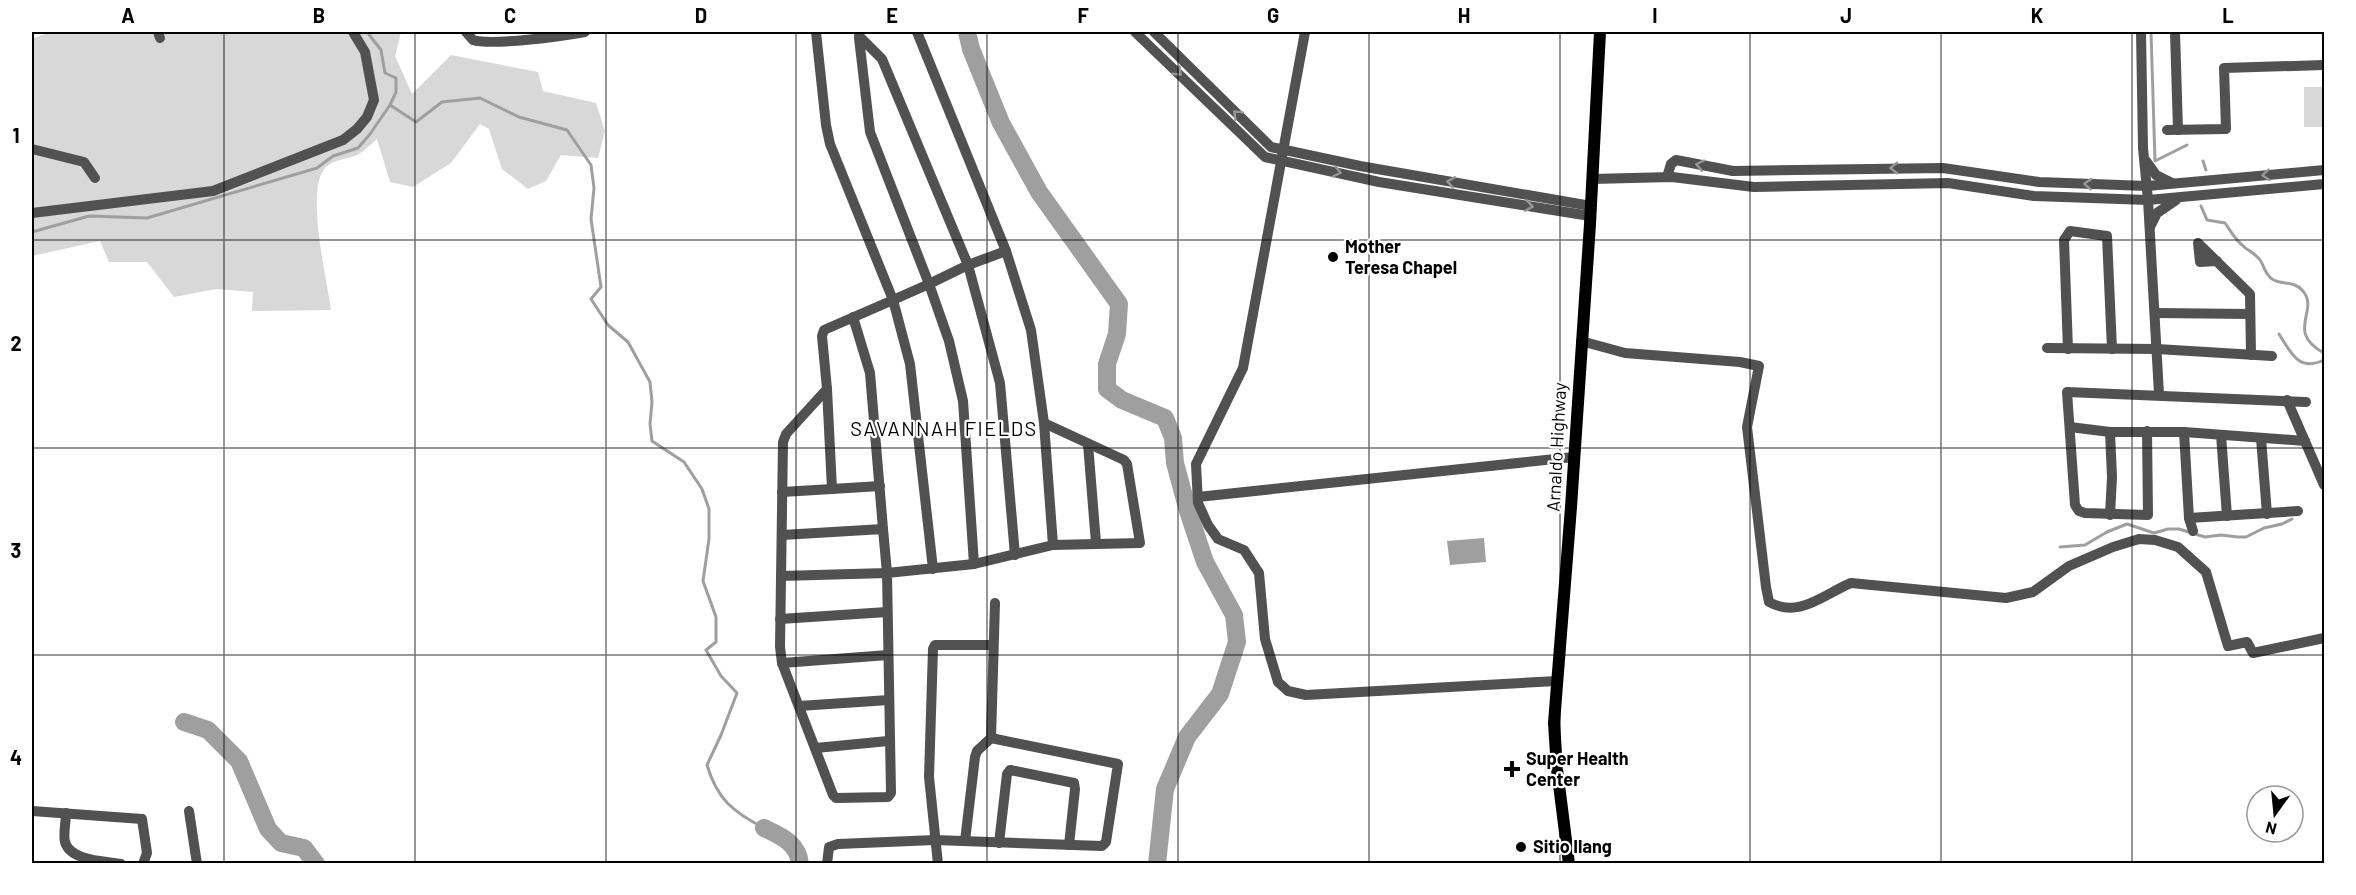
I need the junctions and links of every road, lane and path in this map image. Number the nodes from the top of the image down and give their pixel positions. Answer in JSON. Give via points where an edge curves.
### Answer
{"nodes":[{"id":1,"x":353,"y":32,"type":"edge"},
{"id":2,"x":466,"y":32,"type":"edge"},
{"id":3,"x":583,"y":32,"type":"edge"},
{"id":4,"x":816,"y":32,"type":"edge"},
{"id":5,"x":917,"y":32,"type":"edge"},
{"id":6,"x":1135,"y":32,"type":"edge"},
{"id":7,"x":1154,"y":32,"type":"edge"},
{"id":8,"x":1305,"y":32,"type":"edge"},
{"id":9,"x":1600,"y":32,"type":"edge"},
{"id":10,"x":2141,"y":32,"type":"edge"},
{"id":11,"x":2175,"y":32,"type":"edge"},
{"id":12,"x":535,"y":35,"type":"edge"},
{"id":13,"x":859,"y":35,"type":"edge"},
{"id":14,"x":2325,"y":65,"type":"edge"},
{"id":15,"x":32,"y":149,"type":"edge"},
{"id":16,"x":1281,"y":155,"type":"junction"},
{"id":17,"x":2144,"y":157,"type":"junction"},
{"id":18,"x":2325,"y":170,"type":"edge"},
{"id":19,"x":1667,"y":177,"type":"junction"},
{"id":20,"x":95,"y":178,"type":"dead end"},
{"id":21,"x":1592,"y":179,"type":"junction"},
{"id":22,"x":2175,"y":184,"type":"junction"},
{"id":23,"x":2325,"y":184,"type":"edge"},
{"id":24,"x":2125,"y":185,"type":"junction"},
{"id":25,"x":2147,"y":186,"type":"junction"},
{"id":26,"x":2182,"y":197,"type":"junction"},
{"id":27,"x":2089,"y":198,"type":"junction"},
{"id":28,"x":2112,"y":199,"type":"junction"},
{"id":29,"x":2148,"y":200,"type":"junction"},
{"id":30,"x":1591,"y":211,"type":"junction"},
{"id":31,"x":32,"y":213,"type":"edge"},
{"id":32,"x":2150,"y":227,"type":"junction"},
{"id":33,"x":1006,"y":251,"type":"junction"},
{"id":34,"x":2217,"y":261,"type":"dead end"},
{"id":35,"x":968,"y":265,"type":"junction"},
{"id":36,"x":929,"y":284,"type":"junction"},
{"id":37,"x":893,"y":300,"type":"junction"},
{"id":38,"x":2155,"y":313,"type":"junction"},
{"id":39,"x":2250,"y":314,"type":"junction"},
{"id":40,"x":853,"y":317,"type":"junction"},
{"id":41,"x":1581,"y":341,"type":"junction"},
{"id":42,"x":2047,"y":348,"type":"dead end"},
{"id":43,"x":2068,"y":349,"type":"junction"},
{"id":44,"x":2112,"y":349,"type":"junction"},
{"id":45,"x":2157,"y":349,"type":"junction"},
{"id":46,"x":2250,"y":355,"type":"junction"},
{"id":47,"x":2272,"y":356,"type":"dead end"},
{"id":48,"x":827,"y":389,"type":"junction"},
{"id":49,"x":2159,"y":394,"type":"junction"},
{"id":50,"x":2287,"y":400,"type":"junction"},
{"id":51,"x":2306,"y":402,"type":"dead end"},
{"id":52,"x":1044,"y":423,"type":"junction"},
{"id":53,"x":2070,"y":427,"type":"junction"},
{"id":54,"x":2147,"y":431,"type":"junction"},
{"id":55,"x":2110,"y":432,"type":"junction"},
{"id":56,"x":2184,"y":432,"type":"junction"},
{"id":57,"x":2221,"y":435,"type":"junction"},
{"id":58,"x":2261,"y":438,"type":"junction"},
{"id":59,"x":2305,"y":441,"type":"junction"},
{"id":60,"x":1088,"y":444,"type":"junction"},
{"id":61,"x":1574,"y":457,"type":"junction"},
{"id":62,"x":2324,"y":485,"type":"edge"},
{"id":63,"x":880,"y":486,"type":"junction"},
{"id":64,"x":832,"y":489,"type":"junction"},
{"id":65,"x":782,"y":492,"type":"junction"},
{"id":66,"x":1198,"y":496,"type":"junction"},
{"id":67,"x":2298,"y":511,"type":"dead end"},
{"id":68,"x":2109,"y":514,"type":"junction"},
{"id":69,"x":2267,"y":514,"type":"junction"},
{"id":70,"x":2228,"y":516,"type":"junction"},
{"id":71,"x":2189,"y":518,"type":"junction"},
{"id":72,"x":883,"y":529,"type":"junction"},
{"id":73,"x":2193,"y":531,"type":"dead end"},
{"id":74,"x":782,"y":535,"type":"junction"},
{"id":75,"x":1096,"y":543,"type":"junction"},
{"id":76,"x":1053,"y":545,"type":"junction"},
{"id":77,"x":1015,"y":555,"type":"junction"},
{"id":78,"x":974,"y":564,"type":"junction"},
{"id":79,"x":933,"y":569,"type":"junction"},
{"id":80,"x":887,"y":573,"type":"junction"},
{"id":81,"x":781,"y":576,"type":"junction"},
{"id":82,"x":994,"y":603,"type":"dead end"},
{"id":83,"x":887,"y":612,"type":"junction"},
{"id":84,"x":780,"y":619,"type":"junction"},
{"id":85,"x":2325,"y":638,"type":"edge"},
{"id":86,"x":992,"y":645,"type":"junction"},
{"id":87,"x":888,"y":655,"type":"junction"},
{"id":88,"x":782,"y":663,"type":"junction"},
{"id":89,"x":1557,"y":681,"type":"junction"},
{"id":90,"x":889,"y":700,"type":"junction"},
{"id":91,"x":799,"y":706,"type":"junction"},
{"id":92,"x":991,"y":738,"type":"junction"},
{"id":93,"x":888,"y":741,"type":"junction"},
{"id":94,"x":816,"y":748,"type":"junction"},
{"id":95,"x":189,"y":810,"type":"dead end"},
{"id":96,"x":32,"y":811,"type":"edge"},
{"id":97,"x":66,"y":813,"type":"junction"},
{"id":98,"x":934,"y":840,"type":"junction"},
{"id":99,"x":964,"y":842,"type":"junction"},
{"id":100,"x":999,"y":843,"type":"junction"},
{"id":101,"x":1069,"y":845,"type":"junction"},
{"id":102,"x":121,"y":864,"type":"edge"},
{"id":103,"x":144,"y":864,"type":"edge"},
{"id":104,"x":197,"y":864,"type":"edge"},
{"id":105,"x":827,"y":864,"type":"edge"},
{"id":106,"x":938,"y":864,"type":"edge"},
{"id":107,"x":1569,"y":864,"type":"edge"}],
"edges":[{"from":1,"to":31,"type":"street","via":[[365,52],[374,100],[367,117],[343,140],[213,191]]},
{"from":2,"to":12,"type":"street","via":[[477,41]]},
{"from":3,"to":12,"type":"street"},
{"from":4,"to":37,"type":"street","via":[[830,144]]},
{"from":5,"to":33,"type":"street"},
{"from":6,"to":16,"type":"street","one_way":true,"via":[[1265,157]]},
{"from":16,"to":7,"type":"street","one_way":true},
{"from":8,"to":16,"type":"street"},
{"from":9,"to":21,"type":"main road","name":"Arnaldo Highway"},
{"from":10,"to":17,"type":"street"},
{"from":11,"to":14,"type":"street","via":[[2173,130],[2226,129],[2224,68]]},
{"from":13,"to":35,"type":"street","via":[[882,59]]},
{"from":13,"to":36,"type":"street","via":[[870,132]]},
{"from":15,"to":20,"type":"street","via":[[84,162]]},
{"from":16,"to":30,"type":"street","via":[[1360,166]]},
{"from":16,"to":66,"type":"street","via":[[1243,368],[1196,464]]},
{"from":17,"to":22,"type":"street","via":[[2156,176]]},
{"from":17,"to":24,"type":"street","via":[[2139,173]]},
{"from":17,"to":25,"type":"street"},
{"from":18,"to":22,"type":"street","one_way":true},
{"from":19,"to":21,"type":"street"},
{"from":24,"to":19,"type":"street","one_way":true,"via":[[2039,182],[1943,168],[1733,171],[1676,160]]},
{"from":19,"to":27,"type":"street","via":[[1754,187],[1948,183],[2019,195]]},
{"from":21,"to":30,"type":"main road","name":"Arnaldo Highway"},
{"from":22,"to":25,"type":"street"},
{"from":23,"to":26,"type":"street"},
{"from":24,"to":25,"type":"street"},
{"from":24,"to":27,"type":"street","via":[[2104,196]]},
{"from":25,"to":29,"type":"street"},
{"from":26,"to":29,"type":"street"},
{"from":26,"to":32,"type":"street","via":[[2163,207]]},
{"from":27,"to":28,"type":"street"},
{"from":28,"to":29,"type":"street"},
{"from":28,"to":32,"type":"street","via":[[2136,207]]},
{"from":29,"to":32,"type":"street"},
{"from":30,"to":41,"type":"main road","name":"Arnaldo Highway"},
{"from":32,"to":38,"type":"street"},
{"from":33,"to":35,"type":"street"},
{"from":33,"to":52,"type":"street","via":[[1031,330]]},
{"from":34,"to":39,"type":"street","via":[[2250,294]]},
{"from":35,"to":36,"type":"street"},
{"from":35,"to":77,"type":"street","via":[[1000,384]]},
{"from":36,"to":37,"type":"street"},
{"from":36,"to":78,"type":"street","via":[[949,341],[963,401]]},
{"from":37,"to":40,"type":"street"},
{"from":37,"to":79,"type":"street","via":[[910,364]]},
{"from":38,"to":39,"type":"street"},
{"from":38,"to":45,"type":"street"},
{"from":39,"to":46,"type":"street"},
{"from":40,"to":48,"type":"street","via":[[824,330]]},
{"from":40,"to":63,"type":"street","via":[[870,373]]},
{"from":41,"to":61,"type":"main road","name":"Arnaldo Highway"},
{"from":41,"to":85,"type":"street","via":[[1624,353],[1759,366],[1747,427],[1766,587],[1769,602],[1777,607],[1797,608],[1817,602],[1851,584],[2006,598],[2033,592],[2069,566],[2139,539],[2178,547],[2206,572],[2228,646],[2247,642],[2253,653]]},
{"from":42,"to":43,"type":"street"},
{"from":43,"to":44,"type":"street"},
{"from":43,"to":44,"type":"street","via":[[2064,240],[2070,231],[2107,236]]},
{"from":44,"to":45,"type":"street"},
{"from":45,"to":46,"type":"street"},
{"from":45,"to":49,"type":"street"},
{"from":46,"to":47,"type":"street"},
{"from":48,"to":64,"type":"street"},
{"from":48,"to":65,"type":"street","via":[[786,434]]},
{"from":49,"to":50,"type":"street"},
{"from":49,"to":53,"type":"street","via":[[2067,392]]},
{"from":50,"to":51,"type":"street"},
{"from":50,"to":59,"type":"street"},
{"from":52,"to":60,"type":"street"},
{"from":52,"to":76,"type":"street"},
{"from":53,"to":55,"type":"street"},
{"from":53,"to":68,"type":"street","via":[[2075,505],[2085,513]]},
{"from":54,"to":55,"type":"street"},
{"from":54,"to":56,"type":"street"},
{"from":54,"to":68,"type":"street","via":[[2148,514]]},
{"from":55,"to":68,"type":"street"},
{"from":56,"to":57,"type":"street"},
{"from":56,"to":71,"type":"street"},
{"from":57,"to":58,"type":"street"},
{"from":57,"to":70,"type":"street"},
{"from":58,"to":59,"type":"street"},
{"from":58,"to":69,"type":"street"},
{"from":59,"to":62,"type":"street"},
{"from":60,"to":75,"type":"street"},
{"from":60,"to":75,"type":"street","via":[[1127,464],[1140,543]]},
{"from":61,"to":66,"type":"street"},
{"from":61,"to":89,"type":"main road","name":"Arnaldo Highway"},
{"from":63,"to":64,"type":"street"},
{"from":63,"to":72,"type":"street"},
{"from":64,"to":65,"type":"street"},
{"from":65,"to":74,"type":"street"},
{"from":66,"to":89,"type":"street","via":[[1208,525],[1218,539],[1244,550],[1259,573],[1265,639],[1278,682],[1288,691],[1306,695]]},
{"from":67,"to":69,"type":"street"},
{"from":69,"to":70,"type":"street"},
{"from":70,"to":71,"type":"street"},
{"from":71,"to":73,"type":"street"},
{"from":72,"to":74,"type":"street"},
{"from":72,"to":80,"type":"street"},
{"from":74,"to":81,"type":"street"},
{"from":75,"to":76,"type":"street"},
{"from":76,"to":77,"type":"street"},
{"from":77,"to":78,"type":"street"},
{"from":78,"to":79,"type":"street"},
{"from":79,"to":80,"type":"street"},
{"from":80,"to":81,"type":"street"},
{"from":80,"to":83,"type":"street"},
{"from":81,"to":84,"type":"street"},
{"from":82,"to":86,"type":"street"},
{"from":83,"to":84,"type":"street"},
{"from":83,"to":87,"type":"street"},
{"from":84,"to":88,"type":"street"},
{"from":86,"to":92,"type":"street"},
{"from":86,"to":98,"type":"street","via":[[935,645],[933,649],[929,777]]},
{"from":87,"to":88,"type":"street"},
{"from":87,"to":90,"type":"street"},
{"from":88,"to":91,"type":"street"},
{"from":89,"to":107,"type":"main road","name":"Arnaldo Highway","via":[[1555,744]]},
{"from":90,"to":91,"type":"street"},
{"from":90,"to":93,"type":"street"},
{"from":91,"to":94,"type":"street"},
{"from":92,"to":99,"type":"street","via":[[975,757]]},
{"from":92,"to":101,"type":"street","via":[[1118,764],[1106,842],[1102,846]]},
{"from":93,"to":94,"type":"street"},
{"from":93,"to":94,"type":"street","via":[[888,797],[836,798]]},
{"from":95,"to":104,"type":"street"},
{"from":96,"to":97,"type":"street"},
{"from":97,"to":102,"type":"street","via":[[65,844],[70,850]]},
{"from":97,"to":103,"type":"street","via":[[142,819],[147,853]]},
{"from":98,"to":99,"type":"street"},
{"from":98,"to":105,"type":"street","via":[[832,845],[827,851]]},
{"from":98,"to":106,"type":"street"},
{"from":99,"to":100,"type":"street"},
{"from":100,"to":101,"type":"street"},
{"from":100,"to":101,"type":"street","via":[[1010,770],[1074,783]]}]}
